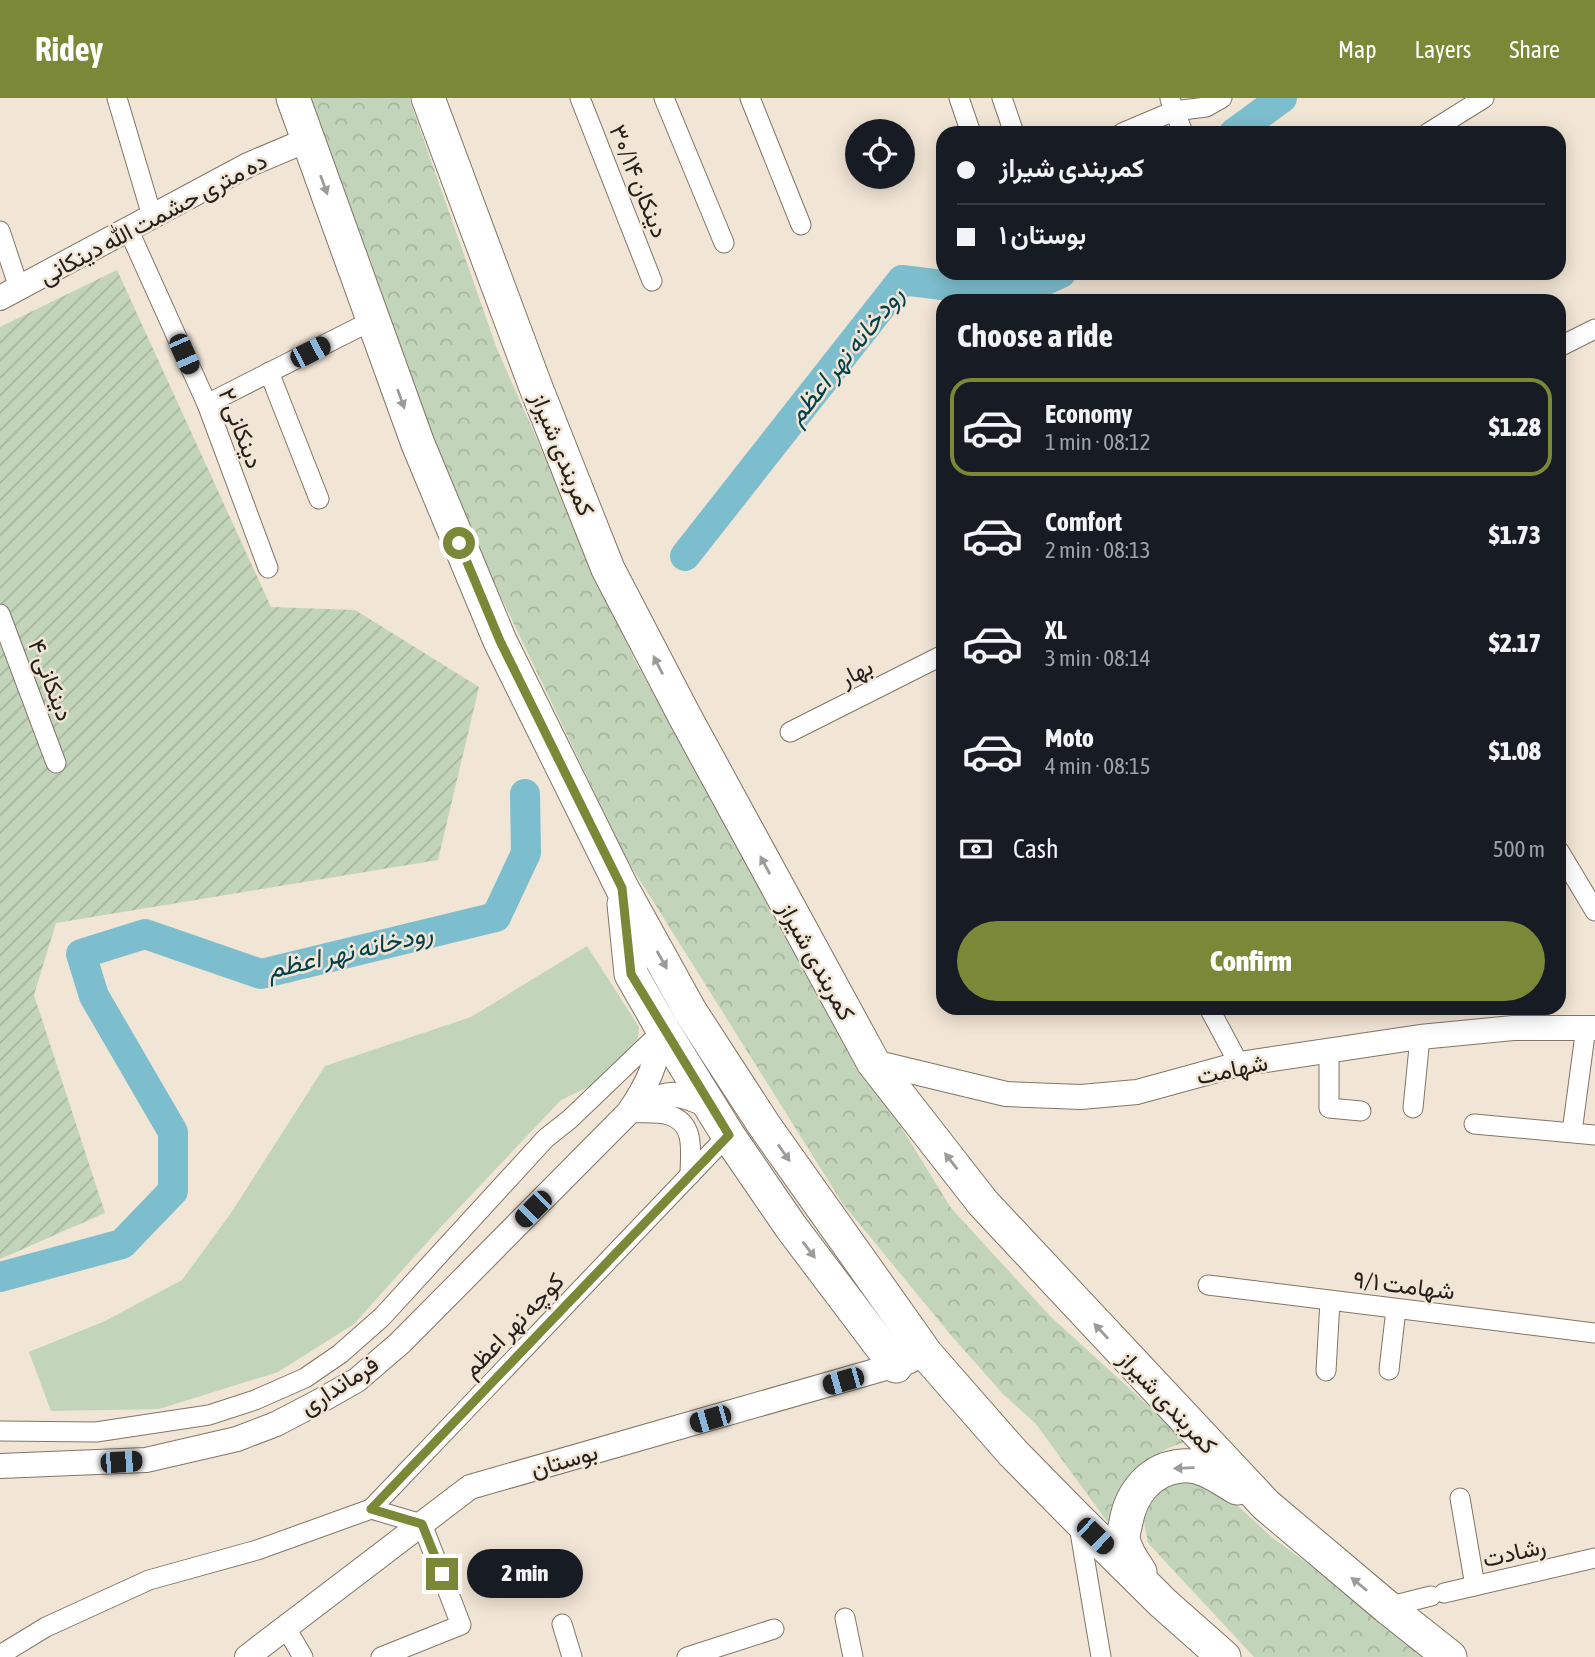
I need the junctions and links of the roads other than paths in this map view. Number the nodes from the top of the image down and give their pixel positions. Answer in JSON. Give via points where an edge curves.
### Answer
{"nodes":[{"id":1,"x":117,"y":98,"type":"edge"},
{"id":2,"x":293,"y":98,"type":"edge"},
{"id":3,"x":428,"y":98,"type":"edge"},
{"id":4,"x":580,"y":98,"type":"edge"},
{"id":5,"x":664,"y":98,"type":"edge"},
{"id":6,"x":750,"y":98,"type":"edge"},
{"id":7,"x":959,"y":98,"type":"edge"},
{"id":8,"x":1002,"y":98,"type":"edge"},
{"id":9,"x":1222,"y":98,"type":"edge"},
{"id":10,"x":1484,"y":98,"type":"edge"},
{"id":11,"x":1172,"y":104,"type":"edge"},
{"id":12,"x":969,"y":126,"type":"edge"},
{"id":13,"x":1012,"y":126,"type":"edge"},
{"id":14,"x":1134,"y":126,"type":"edge"},
{"id":15,"x":1180,"y":126,"type":"edge"},
{"id":16,"x":1439,"y":126,"type":"edge"},
{"id":17,"x":307,"y":141,"type":"junction"},
{"id":18,"x":152,"y":216,"type":"junction"},
{"id":19,"x":802,"y":225,"type":"dead end"},
{"id":20,"x":129,"y":231,"type":"junction"},
{"id":21,"x":0,"y":232,"type":"edge"},
{"id":22,"x":724,"y":243,"type":"dead end"},
{"id":23,"x":652,"y":281,"type":"dead end"},
{"id":24,"x":10,"y":293,"type":"edge"},
{"id":25,"x":373,"y":320,"type":"junction"},
{"id":26,"x":1595,"y":329,"type":"edge"},
{"id":27,"x":1566,"y":344,"type":"edge"},
{"id":28,"x":269,"y":372,"type":"junction"},
{"id":29,"x":207,"y":404,"type":"junction"},
{"id":30,"x":319,"y":499,"type":"dead end"},
{"id":31,"x":268,"y":568,"type":"dead end"},
{"id":32,"x":0,"y":614,"type":"edge"},
{"id":33,"x":936,"y":659,"type":"edge"},
{"id":34,"x":790,"y":732,"type":"dead end"},
{"id":35,"x":56,"y":763,"type":"dead end"},
{"id":36,"x":1566,"y":863,"type":"edge"},
{"id":37,"x":622,"y":888,"type":"junction"},
{"id":38,"x":1595,"y":911,"type":"edge"},
{"id":39,"x":1213,"y":1015,"type":"edge"},
{"id":40,"x":1590,"y":1028,"type":"edge"},
{"id":41,"x":663,"y":1030,"type":"junction"},
{"id":42,"x":1420,"y":1037,"type":"junction"},
{"id":43,"x":1329,"y":1052,"type":"junction"},
{"id":44,"x":873,"y":1062,"type":"junction"},
{"id":45,"x":1239,"y":1064,"type":"junction"},
{"id":46,"x":1413,"y":1108,"type":"dead end"},
{"id":47,"x":1361,"y":1111,"type":"dead end"},
{"id":48,"x":628,"y":1113,"type":"junction"},
{"id":49,"x":720,"y":1121,"type":"junction"},
{"id":50,"x":1474,"y":1124,"type":"dead end"},
{"id":51,"x":1572,"y":1132,"type":"junction"},
{"id":52,"x":1595,"y":1135,"type":"edge"},
{"id":53,"x":690,"y":1175,"type":"junction"},
{"id":54,"x":1208,"y":1285,"type":"dead end"},
{"id":55,"x":1330,"y":1301,"type":"junction"},
{"id":56,"x":1396,"y":1309,"type":"junction"},
{"id":57,"x":1595,"y":1333,"type":"edge"},
{"id":58,"x":927,"y":1354,"type":"junction"},
{"id":59,"x":896,"y":1366,"type":"junction"},
{"id":60,"x":1389,"y":1370,"type":"dead end"},
{"id":61,"x":1326,"y":1371,"type":"dead end"},
{"id":62,"x":0,"y":1431,"type":"edge"},
{"id":63,"x":0,"y":1466,"type":"edge"},
{"id":64,"x":1460,"y":1498,"type":"dead end"},
{"id":65,"x":1266,"y":1505,"type":"junction"},
{"id":66,"x":371,"y":1509,"type":"junction"},
{"id":67,"x":1078,"y":1519,"type":"junction"},
{"id":68,"x":422,"y":1524,"type":"junction"},
{"id":69,"x":1595,"y":1558,"type":"edge"},
{"id":70,"x":1475,"y":1586,"type":"junction"},
{"id":71,"x":1163,"y":1602,"type":"junction"},
{"id":72,"x":1387,"y":1607,"type":"junction"},
{"id":73,"x":845,"y":1618,"type":"dead end"},
{"id":74,"x":562,"y":1624,"type":"dead end"},
{"id":75,"x":286,"y":1628,"type":"junction"},
{"id":76,"x":774,"y":1629,"type":"dead end"},
{"id":77,"x":707,"y":1654,"type":"edge"},
{"id":78,"x":0,"y":1655,"type":"edge"},
{"id":79,"x":1218,"y":1656,"type":"edge"},
{"id":80,"x":247,"y":1657,"type":"edge"},
{"id":81,"x":303,"y":1657,"type":"edge"},
{"id":82,"x":381,"y":1657,"type":"edge"},
{"id":83,"x":572,"y":1657,"type":"edge"},
{"id":84,"x":687,"y":1657,"type":"edge"},
{"id":85,"x":853,"y":1657,"type":"edge"},
{"id":86,"x":1101,"y":1657,"type":"edge"},
{"id":87,"x":1450,"y":1657,"type":"edge"}],
"edges":[{"from":1,"to":18,"type":"street"},
{"from":2,"to":17,"type":"highway"},
{"from":44,"to":3,"type":"highway","name":"کمربندی شیراز","one_way":true,"via":[[608,569]]},
{"from":4,"to":23,"type":"street","name":"۳۰/۱۴ دینکان"},
{"from":5,"to":22,"type":"street"},
{"from":6,"to":19,"type":"street"},
{"from":7,"to":12,"type":"street"},
{"from":8,"to":13,"type":"street"},
{"from":9,"to":11,"type":"street","via":[[1206,107]]},
{"from":10,"to":16,"type":"street"},
{"from":11,"to":14,"type":"street"},
{"from":11,"to":15,"type":"street"},
{"from":17,"to":18,"type":"street","name":"ده متری حشمت الله دینکانی","via":[[248,165]]},
{"from":17,"to":25,"type":"highway","one_way":true},
{"from":18,"to":20,"type":"street","name":"ده متری حشمت الله دینکانی"},
{"from":20,"to":24,"type":"street","name":"ده متری حشمت الله دینکانی"},
{"from":20,"to":29,"type":"street","name":"۲ دینکانی"},
{"from":21,"to":24,"type":"street"},
{"from":25,"to":28,"type":"street"},
{"from":25,"to":37,"type":"highway","one_way":true,"via":[[418,444],[500,641]]},
{"from":26,"to":27,"type":"street"},
{"from":28,"to":29,"type":"street"},
{"from":28,"to":30,"type":"street"},
{"from":29,"to":31,"type":"street","name":"۲ دینکانی"},
{"from":32,"to":35,"type":"street","name":"۴ دینکانی"},
{"from":33,"to":34,"type":"street","name":"بهار"},
{"from":36,"to":38,"type":"street"},
{"from":37,"to":41,"type":"highway","via":[[631,974]]},
{"from":37,"to":58,"type":"highway","one_way":true,"via":[[690,1011],[764,1125]]},
{"from":39,"to":45,"type":"street"},
{"from":40,"to":42,"type":"street","name":"شهامت","via":[[1513,1028]]},
{"from":40,"to":51,"type":"street"},
{"from":41,"to":48,"type":"street","name":"فرمانداری","via":[[646,1087]]},
{"from":41,"to":49,"type":"highway"},
{"from":41,"to":62,"type":"street","via":[[546,1138],[382,1317],[305,1378],[209,1415],[96,1432]]},
{"from":42,"to":43,"type":"street","name":"شهامت"},
{"from":42,"to":46,"type":"street"},
{"from":43,"to":45,"type":"street","name":"شهامت"},
{"from":43,"to":47,"type":"street","via":[[1329,1108]]},
{"from":44,"to":45,"type":"street","name":"شهامت","via":[[1006,1094],[1081,1097],[1137,1093]]},
{"from":65,"to":44,"type":"highway","name":"کمربندی شیراز","one_way":true,"via":[[983,1203]]},
{"from":48,"to":49,"type":"street","name":"فرمانداری","via":[[659,1096],[673,1095],[689,1097]]},
{"from":48,"to":53,"type":"street","via":[[664,1112],[681,1121],[689,1136]]},
{"from":48,"to":63,"type":"street","name":"فرمانداری","via":[[400,1343],[356,1380],[320,1401],[237,1439],[146,1460]]},
{"from":49,"to":53,"type":"street","name":"کوچه نهر اعظم"},
{"from":49,"to":59,"type":"highway","one_way":true,"via":[[791,1227]]},
{"from":50,"to":51,"type":"street"},
{"from":51,"to":52,"type":"street"},
{"from":53,"to":66,"type":"street","name":"کوچه نهر اعظم"},
{"from":54,"to":55,"type":"street","name":"۹/۱ شهامت"},
{"from":55,"to":56,"type":"street","name":"۹/۱ شهامت"},
{"from":55,"to":61,"type":"street"},
{"from":56,"to":57,"type":"street","name":"۹/۱ شهامت"},
{"from":56,"to":60,"type":"street"},
{"from":58,"to":59,"type":"street","name":"بوستان"},
{"from":58,"to":67,"type":"highway"},
{"from":59,"to":68,"type":"street","name":"بوستان","via":[[470,1487]]},
{"from":64,"to":70,"type":"street"},
{"from":65,"to":71,"type":"highway","one_way":true,"via":[[1205,1469],[1163,1470],[1143,1484],[1129,1505],[1123,1537],[1129,1556]]},
{"from":72,"to":65,"type":"highway","name":"کمربندی شیراز","one_way":true},
{"from":66,"to":68,"type":"street"},
{"from":66,"to":78,"type":"street","via":[[257,1550],[149,1580],[46,1627]]},
{"from":67,"to":71,"type":"highway"},
{"from":67,"to":86,"type":"street"},
{"from":68,"to":75,"type":"street","name":"بوستان"},
{"from":68,"to":82,"type":"street","via":[[461,1625]]},
{"from":69,"to":70,"type":"street","name":"رشادت"},
{"from":70,"to":72,"type":"street","name":"رشادت"},
{"from":71,"to":79,"type":"highway"},
{"from":72,"to":87,"type":"highway","name":"کمربندی شیراز"},
{"from":73,"to":85,"type":"street"},
{"from":74,"to":83,"type":"street"},
{"from":75,"to":80,"type":"street","name":"بوستان"},
{"from":75,"to":81,"type":"street"},
{"from":76,"to":77,"type":"street"},
{"from":77,"to":84,"type":"street"}]}
